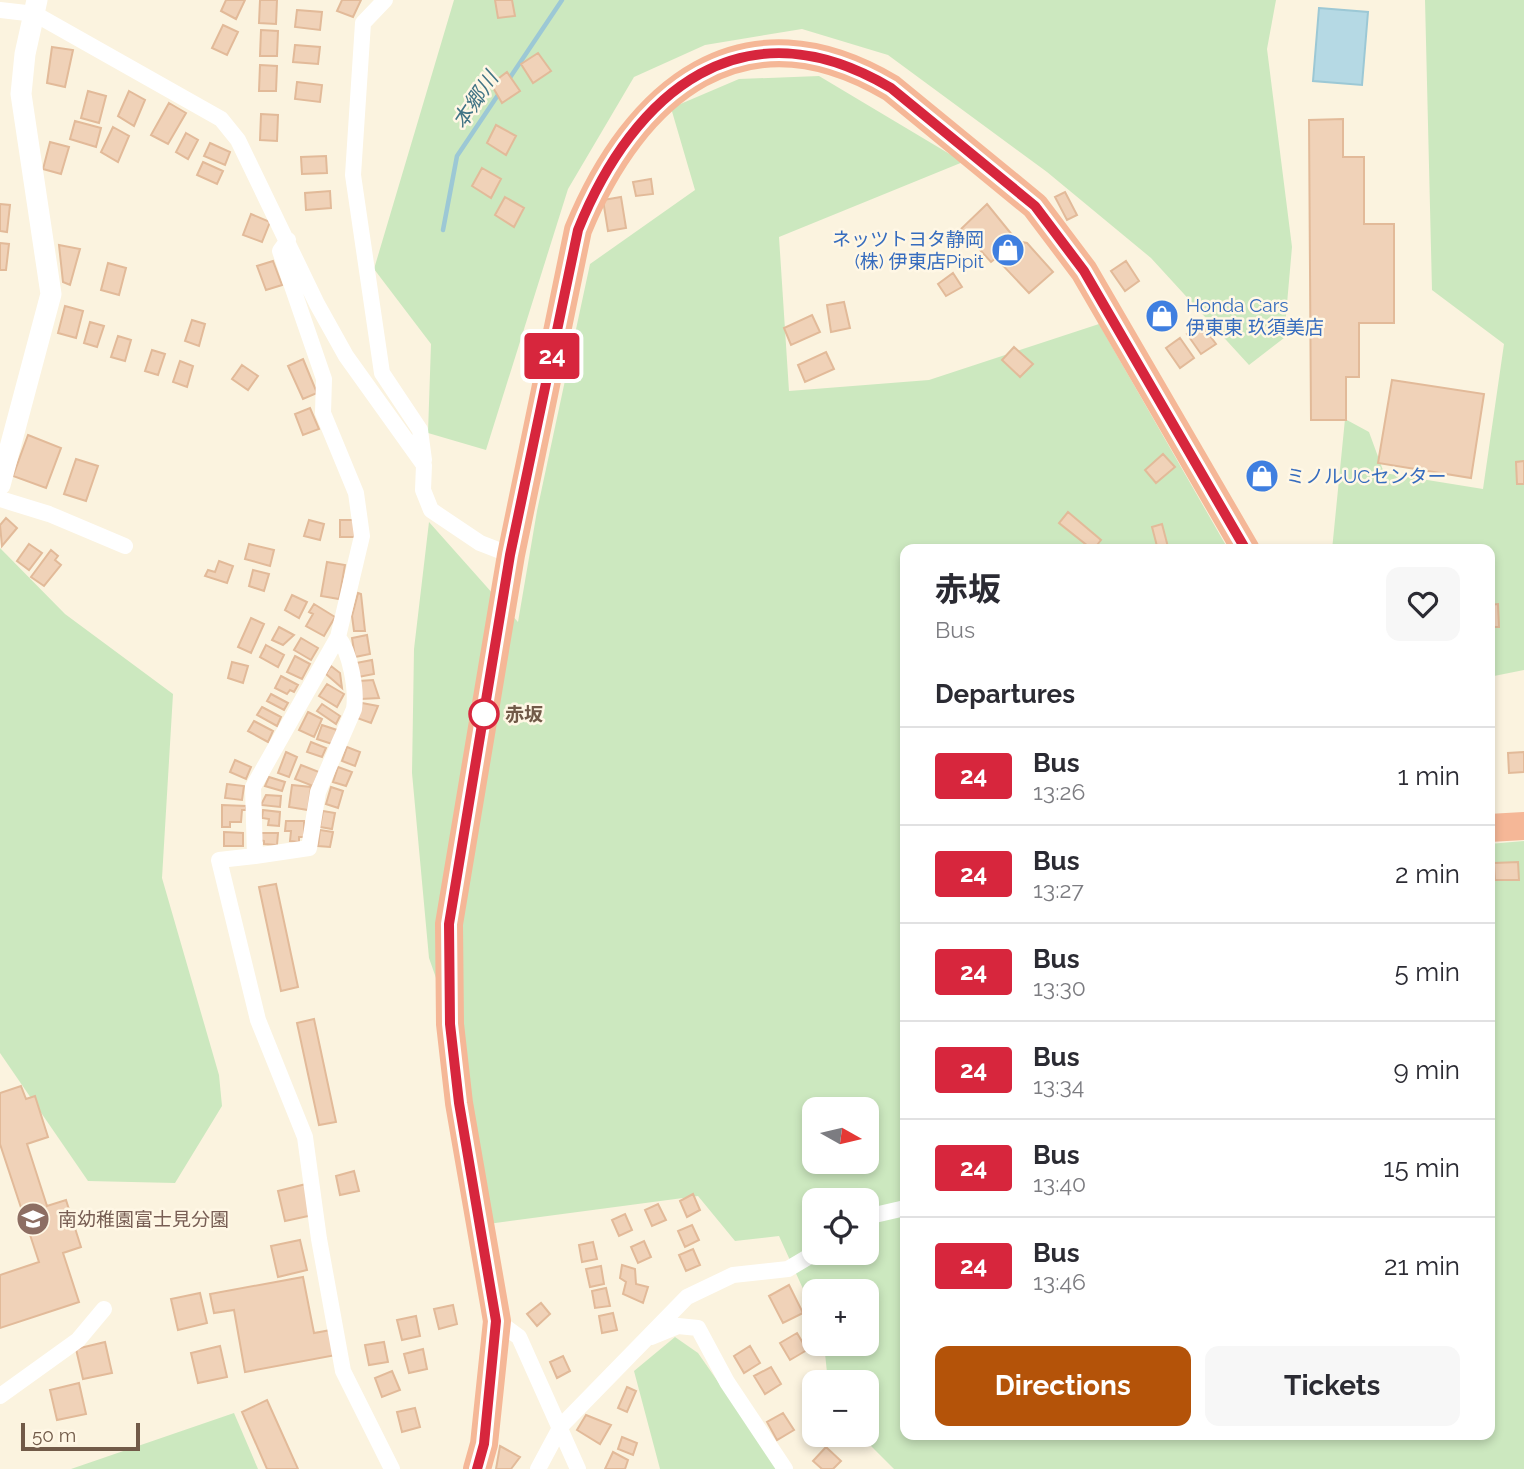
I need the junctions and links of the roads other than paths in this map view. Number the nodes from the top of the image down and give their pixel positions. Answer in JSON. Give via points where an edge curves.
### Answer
{"nodes":[{"id":1,"x":385,"y":0,"type":"edge"},
{"id":2,"x":36,"y":7,"type":"edge"},
{"id":3,"x":0,"y":10,"type":"edge"},
{"id":4,"x":288,"y":240,"type":"junction"},
{"id":5,"x":424,"y":465,"type":"junction"},
{"id":6,"x":0,"y":485,"type":"edge"},
{"id":7,"x":0,"y":499,"type":"edge"},
{"id":8,"x":1243,"y":544,"type":"edge"},
{"id":9,"x":125,"y":546,"type":"dead end"},
{"id":10,"x":510,"y":555,"type":"junction"},
{"id":11,"x":338,"y":637,"type":"junction"},
{"id":12,"x":1524,"y":826,"type":"edge"},
{"id":13,"x":1495,"y":828,"type":"edge"},
{"id":14,"x":255,"y":856,"type":"junction"},
{"id":15,"x":900,"y":1209,"type":"edge"},
{"id":16,"x":879,"y":1214,"type":"edge"},
{"id":17,"x":802,"y":1261,"type":"edge"},
{"id":18,"x":104,"y":1309,"type":"dead end"},
{"id":19,"x":496,"y":1321,"type":"junction"},
{"id":20,"x":643,"y":1340,"type":"junction"},
{"id":21,"x":0,"y":1396,"type":"edge"},
{"id":22,"x":561,"y":1426,"type":"junction"},
{"id":23,"x":392,"y":1469,"type":"edge"},
{"id":24,"x":477,"y":1469,"type":"edge"},
{"id":25,"x":538,"y":1469,"type":"edge"},
{"id":26,"x":578,"y":1469,"type":"edge"},
{"id":27,"x":785,"y":1469,"type":"edge"}],
"edges":[{"from":1,"to":5,"type":"street","via":[[363,23],[353,175],[382,373],[420,430]]},
{"from":2,"to":3,"type":"street"},
{"from":2,"to":4,"type":"street","via":[[221,119],[238,140]]},
{"from":2,"to":6,"type":"street","via":[[24,54],[21,94],[51,294]]},
{"from":4,"to":5,"type":"street","via":[[346,355]]},
{"from":4,"to":11,"type":"street","via":[[281,251],[324,379],[323,413],[356,493],[362,536]]},
{"from":5,"to":10,"type":"street","via":[[423,490],[431,510],[480,542]]},
{"from":7,"to":9,"type":"street"},
{"from":8,"to":10,"type":"highway","via":[[1084,271],[1035,206],[867,72],[815,51],[772,48],[711,62],[674,89],[644,118],[594,190],[578,230]]},
{"from":10,"to":19,"type":"highway","via":[[449,924],[447,968],[459,1103]]},
{"from":11,"to":14,"type":"street","via":[[253,787]]},
{"from":11,"to":14,"type":"street","via":[[344,645],[355,698],[318,792],[309,848]]},
{"from":12,"to":13,"type":"highway"},
{"from":14,"to":23,"type":"street","via":[[219,860],[222,875],[258,1020],[305,1138],[343,1371]]},
{"from":15,"to":16,"type":"street"},
{"from":17,"to":20,"type":"street","via":[[788,1269],[733,1275],[687,1297]]},
{"from":18,"to":21,"type":"street","via":[[78,1340]]},
{"from":19,"to":22,"type":"street","via":[[519,1337]]},
{"from":19,"to":24,"type":"highway","via":[[484,1444]]},
{"from":20,"to":22,"type":"street"},
{"from":20,"to":27,"type":"street","via":[[678,1326],[698,1328],[727,1382]]},
{"from":22,"to":25,"type":"street"},
{"from":22,"to":26,"type":"street"}]}
